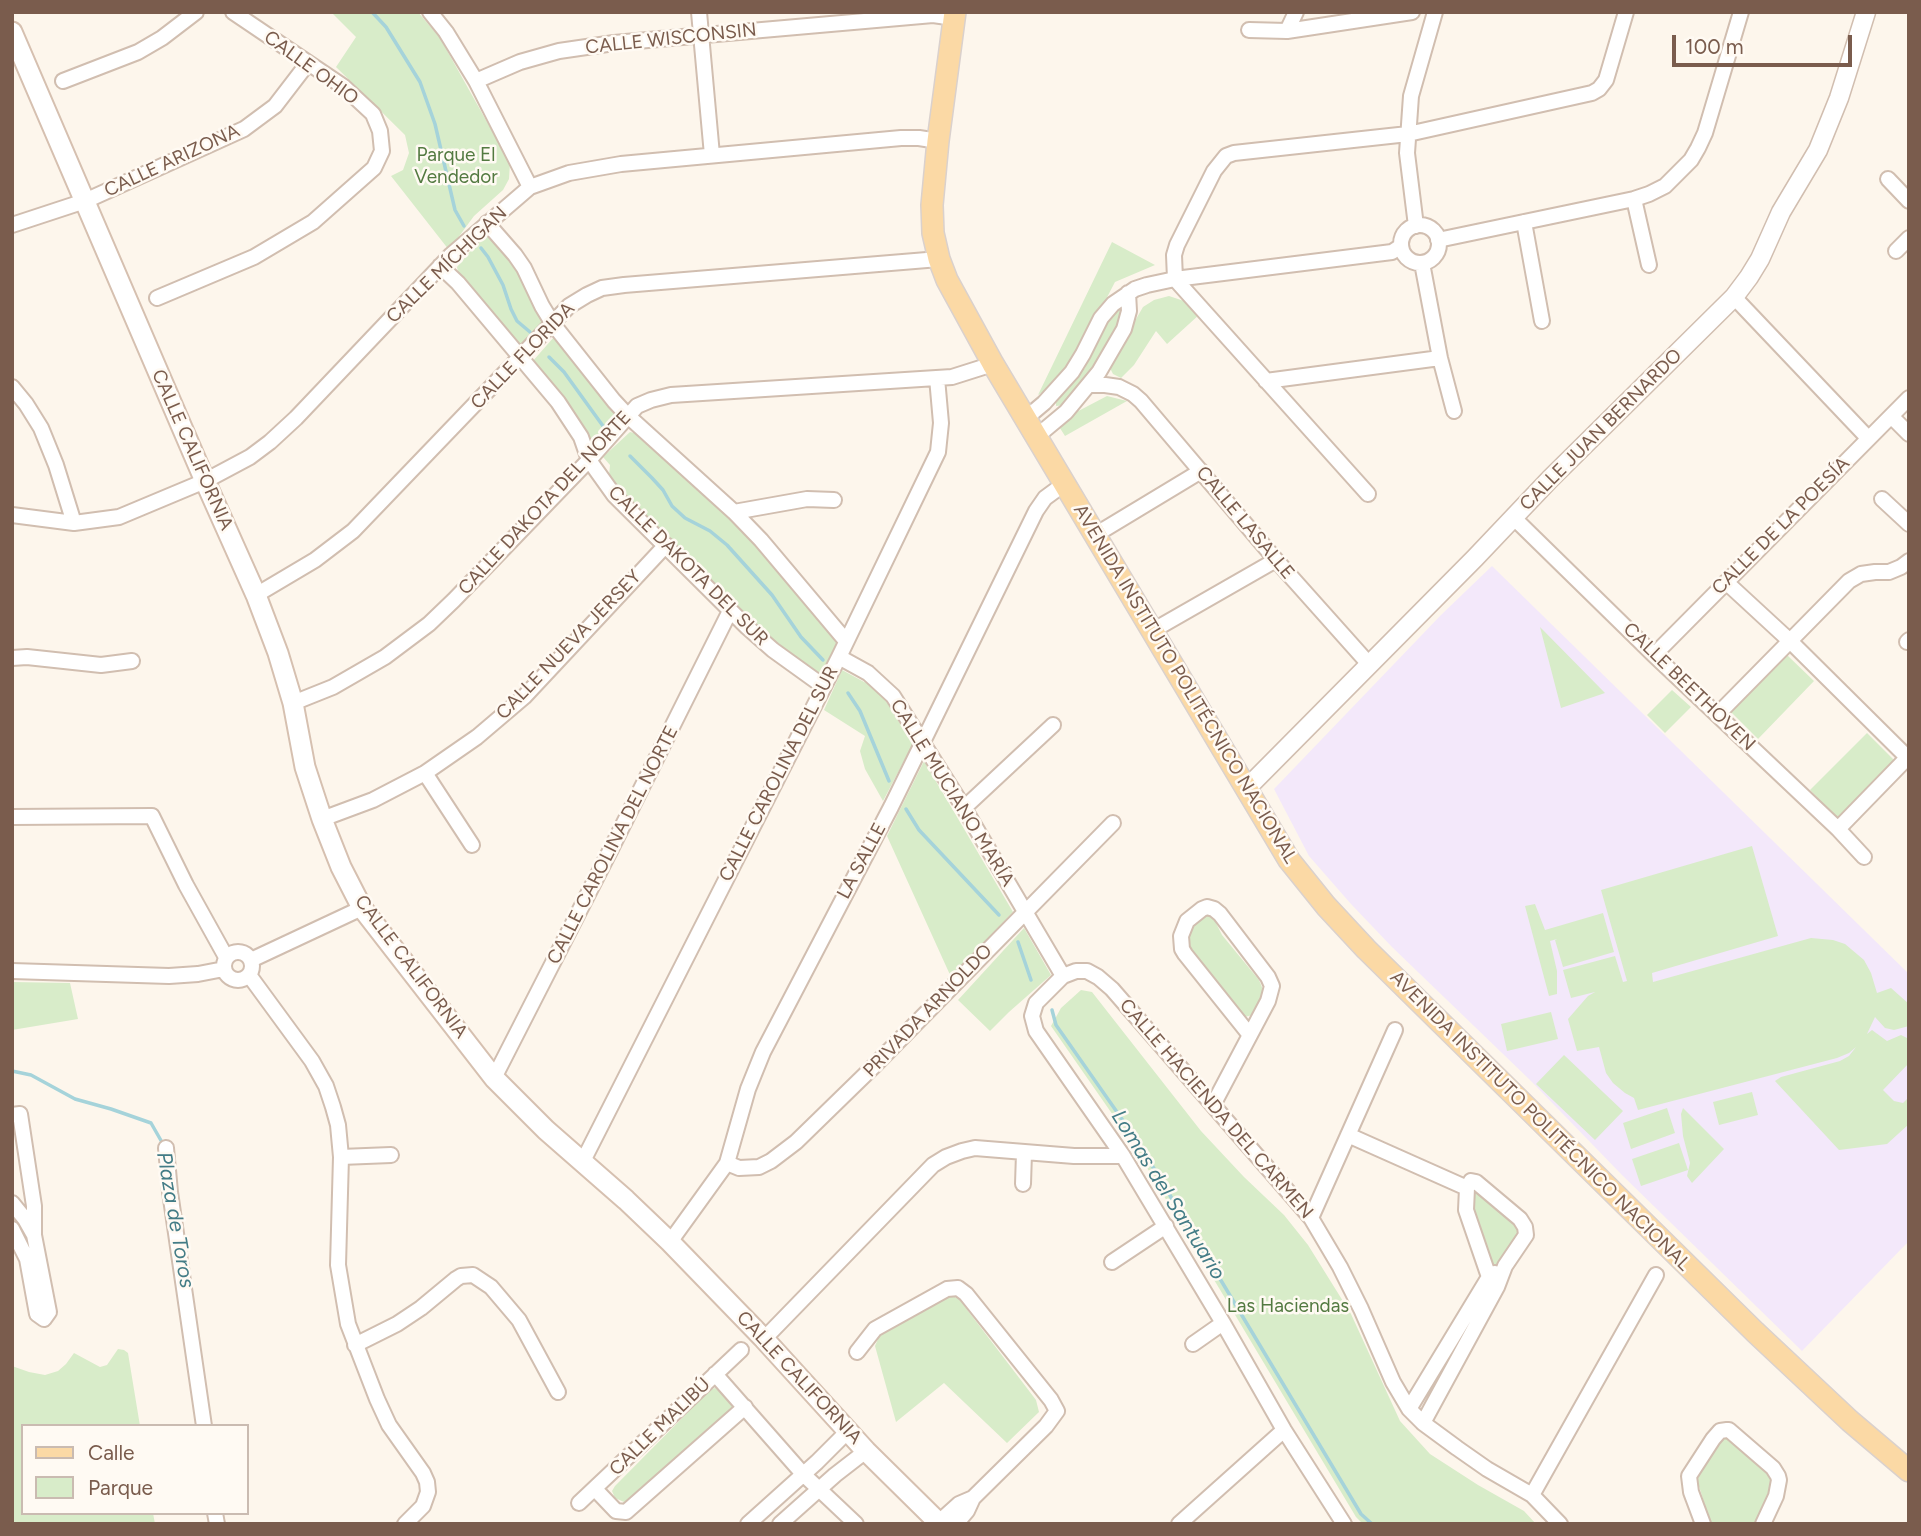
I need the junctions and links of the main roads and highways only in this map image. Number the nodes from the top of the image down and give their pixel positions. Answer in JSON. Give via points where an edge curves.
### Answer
{"nodes":[{"id":1,"x":955,"y":15,"type":"edge"},
{"id":2,"x":12,"y":32,"type":"edge"},
{"id":3,"x":1909,"y":1471,"type":"edge"},
{"id":4,"x":945,"y":1523,"type":"edge"}],
"edges":[{"from":1,"to":3,"type":"main road","name":"AVENIDA INSTITUTO POLITÉCNICO NACIONAL","via":[[932,205],[933,233],[947,280],[1030,428],[1289,860],[1366,949],[1737,1314]]},
{"from":2,"to":4,"type":"main road","name":"CALLE CALIFORNIA","via":[[256,595],[278,653],[322,819],[362,908],[494,1078],[670,1242],[866,1451]]}]}
